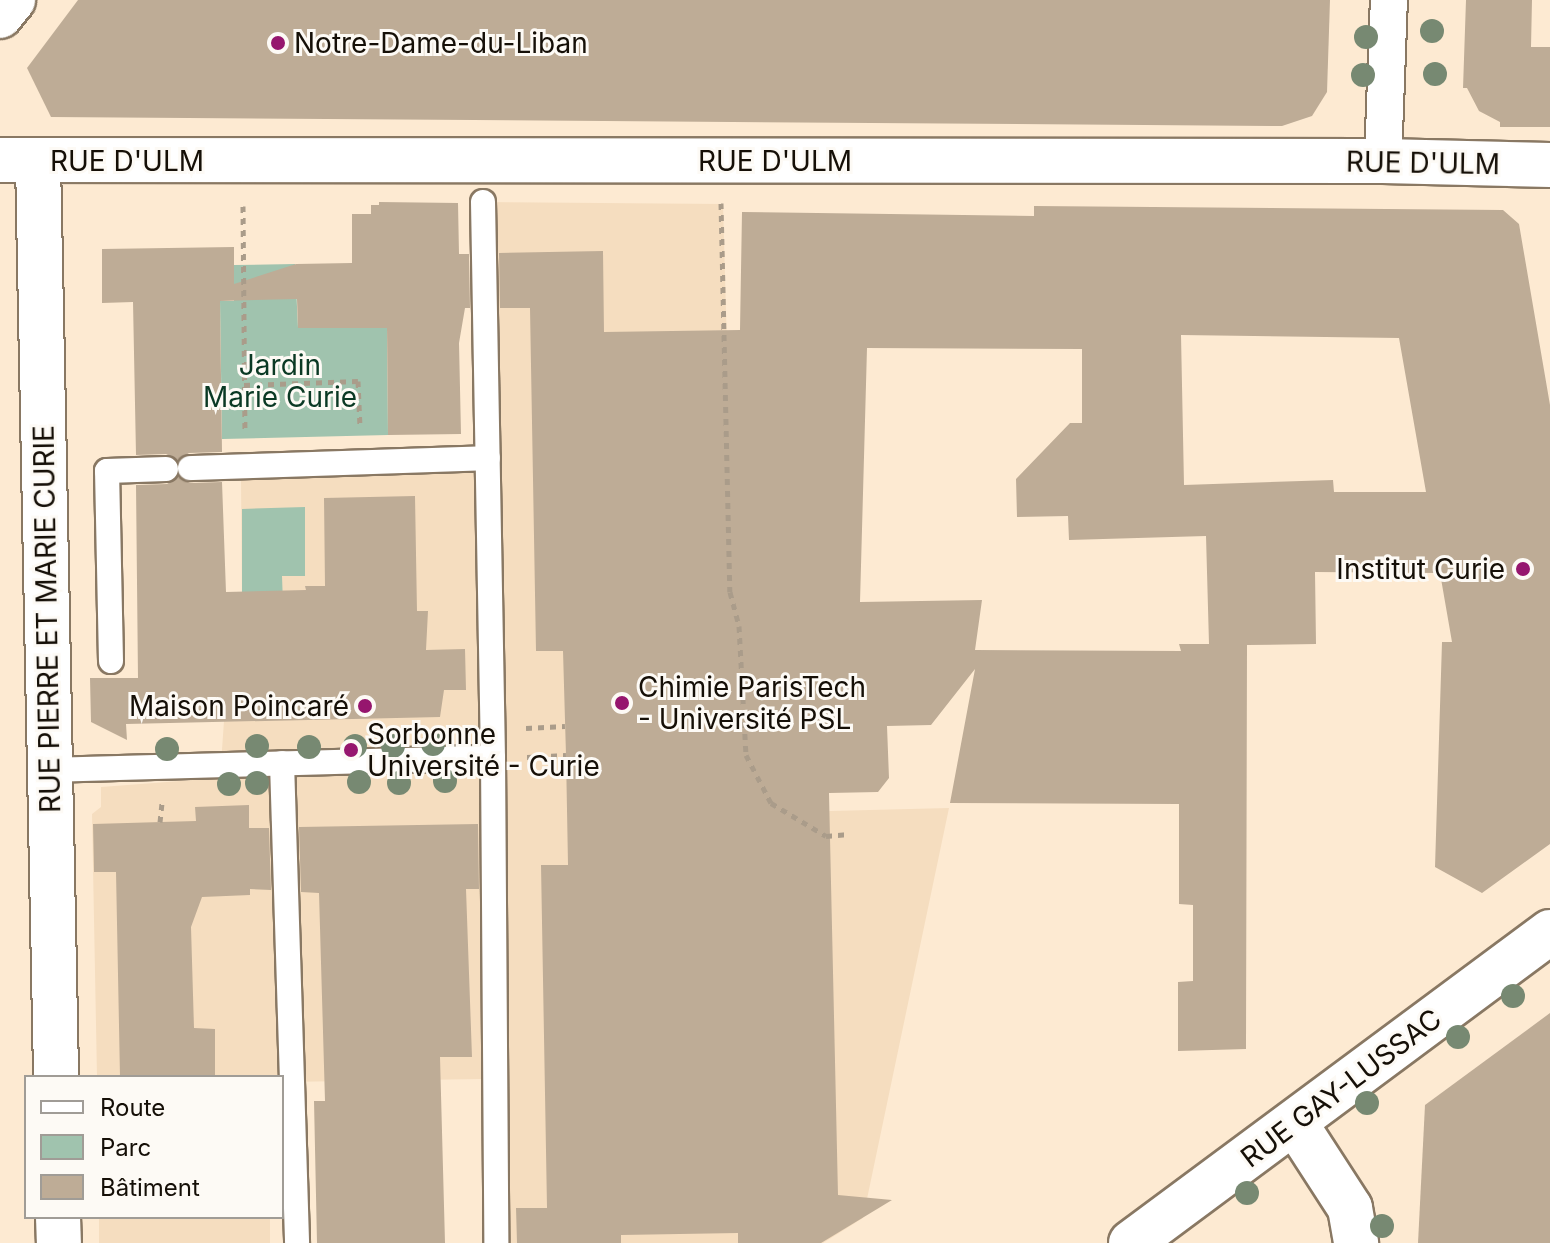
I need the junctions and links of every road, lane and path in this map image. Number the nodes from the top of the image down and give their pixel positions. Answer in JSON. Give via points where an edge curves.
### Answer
{"nodes":[{"id":1,"x":13,"y":0,"type":"edge"},
{"id":2,"x":1389,"y":0,"type":"edge"},
{"id":3,"x":0,"y":16,"type":"edge"},
{"id":4,"x":19,"y":161,"type":"edge"},
{"id":5,"x":1383,"y":161,"type":"junction"},
{"id":6,"x":1549,"y":172,"type":"edge"},
{"id":7,"x":720,"y":194,"type":"dead end"},
{"id":8,"x":243,"y":201,"type":"dead end"},
{"id":9,"x":483,"y":202,"type":"dead end"},
{"id":10,"x":244,"y":385,"type":"junction"},
{"id":11,"x":360,"y":435,"type":"dead end"},
{"id":12,"x":488,"y":458,"type":"junction"},
{"id":13,"x":246,"y":464,"type":"junction"},
{"id":14,"x":111,"y":661,"type":"dead end"},
{"id":15,"x":566,"y":755,"type":"dead end"},
{"id":16,"x":539,"y":756,"type":"dead end"},
{"id":17,"x":493,"y":758,"type":"junction"},
{"id":18,"x":282,"y":763,"type":"junction"},
{"id":19,"x":50,"y":770,"type":"junction"},
{"id":20,"x":849,"y":834,"type":"dead end"},
{"id":21,"x":1550,"y":932,"type":"edge"},
{"id":22,"x":56,"y":1075,"type":"edge"},
{"id":23,"x":1295,"y":1123,"type":"junction"},
{"id":24,"x":58,"y":1219,"type":"edge"},
{"id":25,"x":59,"y":1243,"type":"edge"},
{"id":26,"x":297,"y":1243,"type":"edge"},
{"id":27,"x":496,"y":1243,"type":"edge"},
{"id":28,"x":1131,"y":1243,"type":"edge"},
{"id":29,"x":1356,"y":1243,"type":"edge"}],
"edges":[{"from":1,"to":3,"type":"street"},
{"from":2,"to":5,"type":"street"},
{"from":4,"to":5,"type":"street","name":"RUE D'ULM"},
{"from":4,"to":19,"type":"street","name":"RUE PIERRE ET MARIE CURIE"},
{"from":5,"to":6,"type":"street","name":"RUE D'ULM"},
{"from":7,"to":20,"type":"path","via":[[730,592],[739,626],[746,755],[771,803],[826,836]]},
{"from":8,"to":10,"type":"path"},
{"from":9,"to":12,"type":"lane"},
{"from":10,"to":11,"type":"path","via":[[358,381]]},
{"from":10,"to":13,"type":"path"},
{"from":12,"to":13,"type":"lane"},
{"from":12,"to":17,"type":"lane"},
{"from":13,"to":14,"type":"lane","via":[[107,471]]},
{"from":15,"to":16,"type":"path"},
{"from":17,"to":18,"type":"lane"},
{"from":17,"to":27,"type":"lane"},
{"from":18,"to":19,"type":"lane"},
{"from":18,"to":26,"type":"lane"},
{"from":19,"to":22,"type":"street","name":"RUE PIERRE ET MARIE CURIE"},
{"from":21,"to":23,"type":"street","name":"RUE GAY-LUSSAC"},
{"from":23,"to":28,"type":"street","name":"RUE GAY-LUSSAC"},
{"from":23,"to":29,"type":"street","via":[[1350,1208]]},
{"from":24,"to":25,"type":"street"}]}
